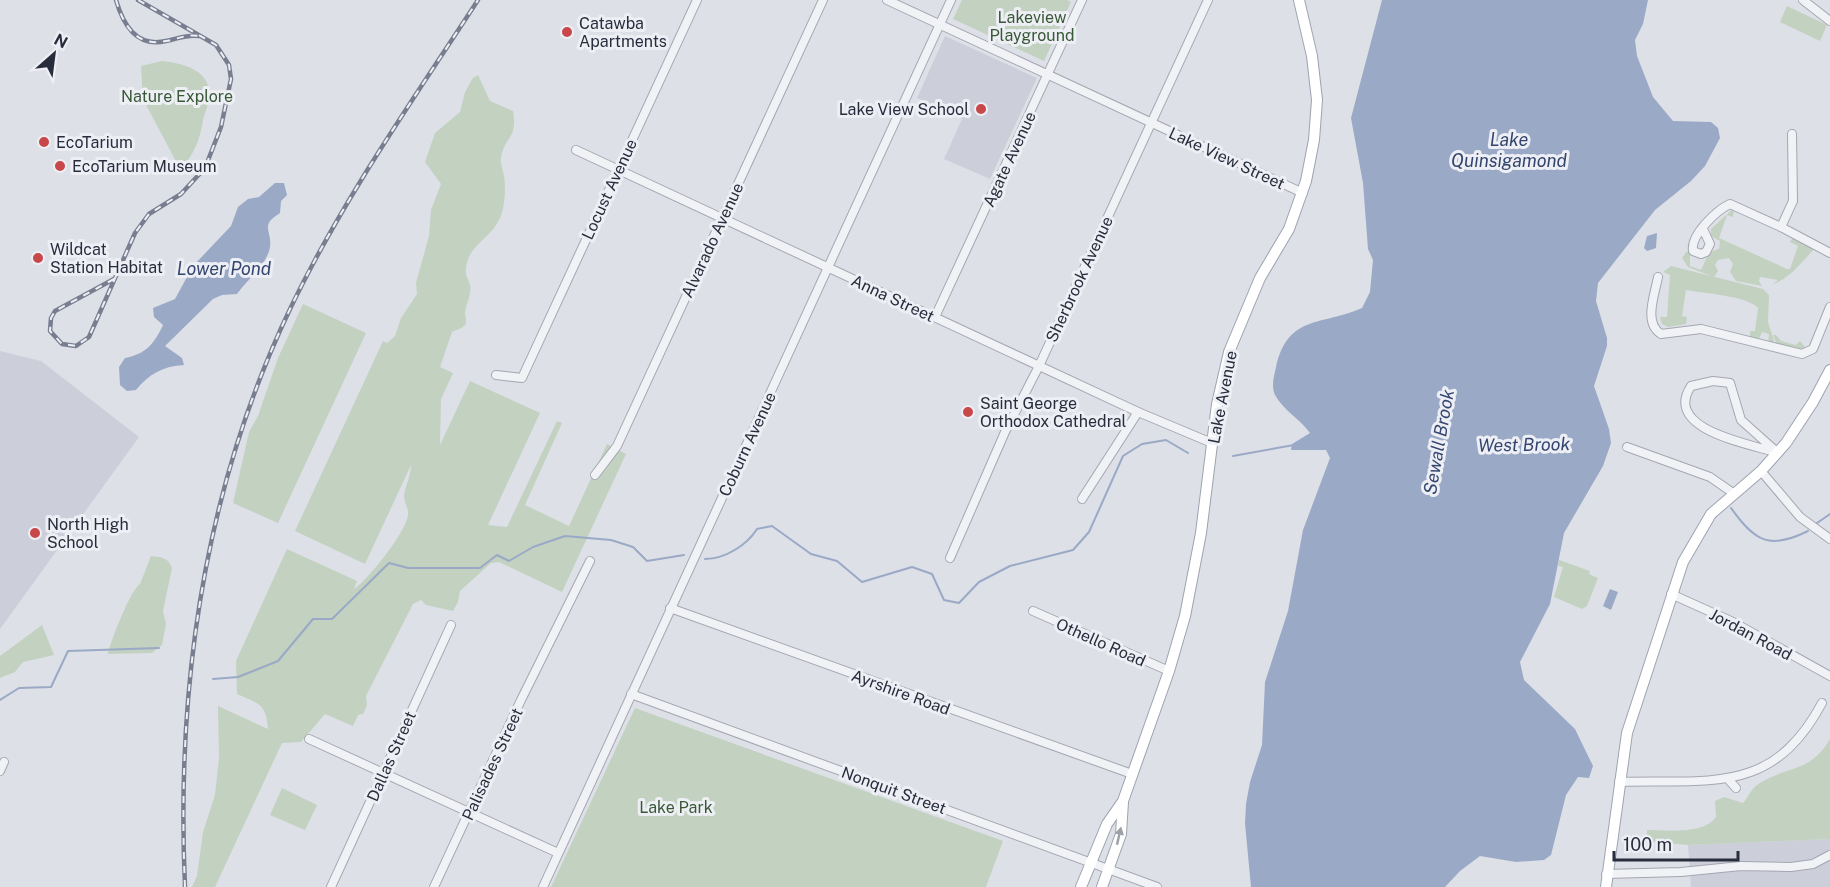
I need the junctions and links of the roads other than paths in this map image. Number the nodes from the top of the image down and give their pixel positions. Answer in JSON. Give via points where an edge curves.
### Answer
{"nodes":[{"id":1,"x":697,"y":0,"type":"edge"},
{"id":2,"x":823,"y":0,"type":"edge"},
{"id":3,"x":887,"y":0,"type":"edge"},
{"id":4,"x":951,"y":0,"type":"edge"},
{"id":5,"x":1082,"y":0,"type":"edge"},
{"id":6,"x":1208,"y":0,"type":"edge"},
{"id":7,"x":1299,"y":0,"type":"edge"},
{"id":8,"x":1803,"y":0,"type":"edge"},
{"id":9,"x":1830,"y":21,"type":"edge"},
{"id":10,"x":940,"y":25,"type":"junction"},
{"id":11,"x":1048,"y":76,"type":"junction"},
{"id":12,"x":1151,"y":123,"type":"junction"},
{"id":13,"x":1792,"y":134,"type":"dead end"},
{"id":14,"x":576,"y":150,"type":"dead end"},
{"id":15,"x":618,"y":170,"type":"junction"},
{"id":16,"x":1303,"y":193,"type":"junction"},
{"id":17,"x":722,"y":220,"type":"junction"},
{"id":18,"x":1781,"y":227,"type":"junction"},
{"id":19,"x":1703,"y":229,"type":"dead end"},
{"id":20,"x":1830,"y":253,"type":"edge"},
{"id":21,"x":828,"y":268,"type":"junction"},
{"id":22,"x":1658,"y":277,"type":"dead end"},
{"id":23,"x":1830,"y":307,"type":"edge"},
{"id":24,"x":935,"y":317,"type":"junction"},
{"id":25,"x":1039,"y":366,"type":"junction"},
{"id":26,"x":496,"y":375,"type":"dead end"},
{"id":27,"x":1829,"y":376,"type":"edge"},
{"id":28,"x":1138,"y":412,"type":"junction"},
{"id":29,"x":1212,"y":443,"type":"junction"},
{"id":30,"x":1627,"y":447,"type":"dead end"},
{"id":31,"x":1778,"y":453,"type":"junction"},
{"id":32,"x":1761,"y":471,"type":"junction"},
{"id":33,"x":595,"y":475,"type":"dead end"},
{"id":34,"x":1733,"y":493,"type":"junction"},
{"id":35,"x":1082,"y":499,"type":"dead end"},
{"id":36,"x":1830,"y":539,"type":"edge"},
{"id":37,"x":950,"y":558,"type":"dead end"},
{"id":38,"x":590,"y":561,"type":"dead end"},
{"id":39,"x":1671,"y":594,"type":"junction"},
{"id":40,"x":670,"y":608,"type":"junction"},
{"id":41,"x":1034,"y":611,"type":"dead end"},
{"id":42,"x":451,"y":625,"type":"dead end"},
{"id":43,"x":1169,"y":671,"type":"junction"},
{"id":44,"x":1830,"y":676,"type":"edge"},
{"id":45,"x":631,"y":694,"type":"junction"},
{"id":46,"x":1822,"y":703,"type":"dead end"},
{"id":47,"x":309,"y":739,"type":"dead end"},
{"id":48,"x":385,"y":772,"type":"junction"},
{"id":49,"x":1132,"y":774,"type":"junction"},
{"id":50,"x":1728,"y":779,"type":"junction"},
{"id":51,"x":1619,"y":782,"type":"junction"},
{"id":52,"x":1736,"y":788,"type":"dead end"},
{"id":53,"x":1123,"y":801,"type":"junction"},
{"id":54,"x":470,"y":812,"type":"junction"},
{"id":55,"x":558,"y":854,"type":"junction"},
{"id":56,"x":1830,"y":855,"type":"edge"},
{"id":57,"x":1092,"y":863,"type":"junction"},
{"id":58,"x":1108,"y":869,"type":"junction"},
{"id":59,"x":1606,"y":874,"type":"junction"},
{"id":60,"x":331,"y":887,"type":"edge"},
{"id":61,"x":434,"y":887,"type":"edge"},
{"id":62,"x":543,"y":887,"type":"edge"},
{"id":63,"x":1081,"y":887,"type":"edge"},
{"id":64,"x":1102,"y":887,"type":"edge"},
{"id":65,"x":1157,"y":887,"type":"edge"},
{"id":66,"x":1606,"y":887,"type":"edge"}],
"edges":[{"from":1,"to":15,"type":"street","name":"Locust Avenue"},
{"from":2,"to":17,"type":"street","name":"Alvarado Avenue"},
{"from":3,"to":10,"type":"street"},
{"from":4,"to":10,"type":"street","name":"Coburn Avenue"},
{"from":5,"to":11,"type":"street","name":"Agate Avenue"},
{"from":6,"to":12,"type":"street","name":"Sherbrook Avenue"},
{"from":7,"to":16,"type":"main road","name":"Lake Avenue","via":[[1317,100]]},
{"from":8,"to":9,"type":"street"},
{"from":10,"to":11,"type":"street"},
{"from":10,"to":21,"type":"street","name":"Coburn Avenue"},
{"from":11,"to":12,"type":"street","name":"Lake View Street"},
{"from":11,"to":24,"type":"street","name":"Agate Avenue"},
{"from":12,"to":16,"type":"street","name":"Lake View Street"},
{"from":12,"to":25,"type":"street","name":"Sherbrook Avenue"},
{"from":13,"to":18,"type":"street","via":[[1793,201]]},
{"from":14,"to":15,"type":"street","name":"Anna Street"},
{"from":15,"to":17,"type":"street","name":"Anna Street"},
{"from":15,"to":26,"type":"street","name":"Locust Avenue","via":[[522,378]]},
{"from":16,"to":29,"type":"main road","name":"Lake Avenue","via":[[1234,339],[1219,393]]},
{"from":17,"to":21,"type":"street","name":"Anna Street"},
{"from":17,"to":33,"type":"street","name":"Alvarado Avenue","via":[[617,446]]},
{"from":18,"to":19,"type":"street","via":[[1730,204]]},
{"from":18,"to":20,"type":"street"},
{"from":21,"to":24,"type":"street","name":"Anna Street"},
{"from":21,"to":40,"type":"street","name":"Coburn Avenue"},
{"from":22,"to":23,"type":"street","via":[[1651,316],[1654,329],[1661,334],[1701,329],[1802,354],[1813,349]]},
{"from":24,"to":25,"type":"street","name":"Anna Street"},
{"from":25,"to":28,"type":"street","name":"Anna Street"},
{"from":25,"to":37,"type":"street","name":"Sherbrook Avenue","via":[[1005,432]]},
{"from":27,"to":31,"type":"main road"},
{"from":28,"to":29,"type":"street","name":"Anna Street"},
{"from":28,"to":35,"type":"street"},
{"from":29,"to":43,"type":"main road","name":"Lake Avenue","via":[[1195,576]]},
{"from":30,"to":34,"type":"street","via":[[1710,477]]},
{"from":31,"to":31,"type":"street","via":[[1703,429],[1689,413],[1686,396],[1691,386],[1713,381],[1730,383],[1741,420]]},
{"from":31,"to":32,"type":"main road"},
{"from":32,"to":34,"type":"main road"},
{"from":32,"to":36,"type":"street","via":[[1800,517]]},
{"from":34,"to":39,"type":"main road","via":[[1711,514],[1696,537]]},
{"from":38,"to":54,"type":"street","name":"Palisades Street"},
{"from":39,"to":44,"type":"street","name":"Jordan Road","via":[[1733,622]]},
{"from":39,"to":51,"type":"main road","via":[[1630,720]]},
{"from":40,"to":45,"type":"street","name":"Coburn Avenue"},
{"from":40,"to":49,"type":"street","name":"Ayrshire Road"},
{"from":41,"to":43,"type":"street","name":"Othello Road"},
{"from":42,"to":48,"type":"street","name":"Dallas Street"},
{"from":43,"to":49,"type":"main road","name":"Lake Avenue"},
{"from":45,"to":55,"type":"street","name":"Coburn Avenue"},
{"from":45,"to":57,"type":"street","name":"Nonquit Street"},
{"from":46,"to":50,"type":"street","via":[[1805,734],[1792,747],[1752,773]]},
{"from":47,"to":48,"type":"street"},
{"from":48,"to":54,"type":"street"},
{"from":48,"to":60,"type":"street","name":"Dallas Street"},
{"from":49,"to":53,"type":"main road","name":"Lake Avenue"},
{"from":50,"to":51,"type":"street"},
{"from":50,"to":52,"type":"street"},
{"from":51,"to":59,"type":"main road"},
{"from":53,"to":57,"type":"main road","name":"Lake Avenue","via":[[1107,824]]},
{"from":58,"to":53,"type":"main road","name":"Lake Avenue","one_way":true,"via":[[1121,834]]},
{"from":54,"to":55,"type":"street"},
{"from":54,"to":61,"type":"street","name":"Palisades Street"},
{"from":55,"to":62,"type":"street","name":"Coburn Avenue"},
{"from":56,"to":59,"type":"street","via":[[1813,864],[1791,867]]},
{"from":57,"to":58,"type":"street","name":"Nonquit Street"},
{"from":57,"to":63,"type":"main road","name":"Lake Avenue"},
{"from":58,"to":64,"type":"main road","name":"Lake Avenue"},
{"from":58,"to":65,"type":"street","name":"Nonquit Street"},
{"from":59,"to":66,"type":"main road"}]}
